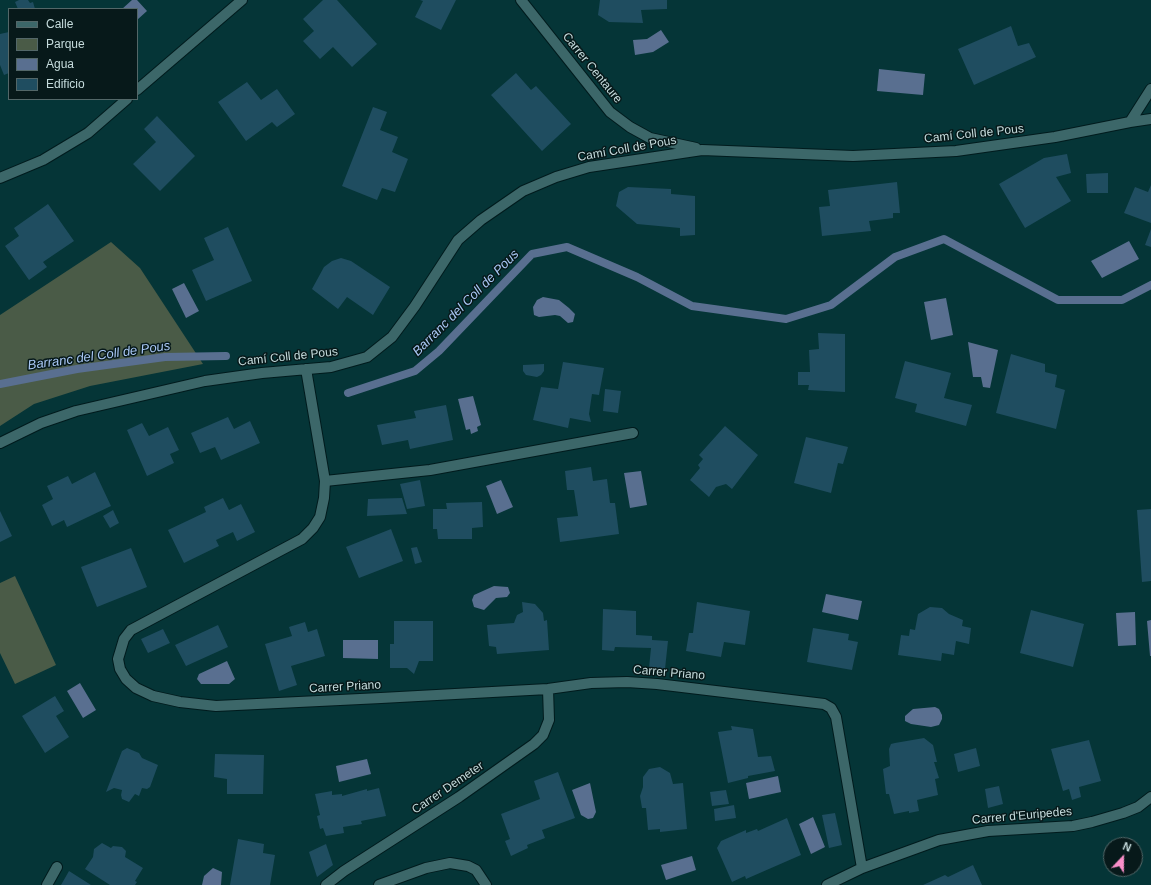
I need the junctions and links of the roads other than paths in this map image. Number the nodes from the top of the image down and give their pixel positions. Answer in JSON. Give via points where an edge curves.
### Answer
{"nodes":[{"id":1,"x":242,"y":0,"type":"edge"},
{"id":2,"x":521,"y":0,"type":"edge"},
{"id":3,"x":1151,"y":88,"type":"edge"},
{"id":4,"x":138,"y":89,"type":"edge"},
{"id":5,"x":126,"y":100,"type":"edge"},
{"id":6,"x":1151,"y":119,"type":"edge"},
{"id":7,"x":1130,"y":122,"type":"junction"},
{"id":8,"x":702,"y":150,"type":"junction"},
{"id":9,"x":0,"y":178,"type":"edge"},
{"id":10,"x":306,"y":369,"type":"junction"},
{"id":11,"x":633,"y":434,"type":"dead end"},
{"id":12,"x":0,"y":443,"type":"edge"},
{"id":13,"x":325,"y":481,"type":"junction"},
{"id":14,"x":548,"y":689,"type":"junction"},
{"id":15,"x":1151,"y":797,"type":"edge"},
{"id":16,"x":57,"y":866,"type":"dead end"},
{"id":17,"x":862,"y":868,"type":"junction"},
{"id":18,"x":47,"y":885,"type":"edge"},
{"id":19,"x":326,"y":885,"type":"edge"},
{"id":20,"x":379,"y":885,"type":"edge"},
{"id":21,"x":486,"y":885,"type":"edge"},
{"id":22,"x":827,"y":885,"type":"edge"}],
"edges":[{"from":1,"to":4,"type":"street"},
{"from":2,"to":8,"type":"street","name":"Carrer Centaure","via":[[610,112],[630,128],[650,138]]},
{"from":3,"to":7,"type":"street"},
{"from":5,"to":9,"type":"street","via":[[88,133],[43,160]]},
{"from":6,"to":7,"type":"street","name":"Camí Coll de Pous"},
{"from":7,"to":8,"type":"street","name":"Camí Coll de Pous","via":[[1055,137],[956,151],[853,156]]},
{"from":8,"to":10,"type":"street","name":"Camí Coll de Pous","via":[[590,167],[556,176],[523,191],[499,206],[458,240],[392,337],[379,349],[367,357],[346,364]]},
{"from":10,"to":12,"type":"street","name":"Camí Coll de Pous","via":[[205,381],[76,411],[41,423]]},
{"from":10,"to":13,"type":"street","name":"Carrer Priano"},
{"from":11,"to":13,"type":"street","via":[[430,470]]},
{"from":13,"to":14,"type":"street","name":"Carrer Priano","via":[[320,517],[302,539],[131,630],[124,639],[118,659],[126,679],[136,688],[153,696],[216,706]]},
{"from":14,"to":17,"type":"street","name":"Carrer Priano","via":[[591,683],[657,684],[824,704],[831,708],[836,717]]},
{"from":14,"to":19,"type":"street","name":"Carrer Demeter","via":[[548,724],[543,735],[534,744]]},
{"from":15,"to":17,"type":"street","name":"Carrer d'Euripedes","via":[[1128,811],[1092,822],[1053,827],[1008,828],[961,835],[939,840]]},
{"from":16,"to":18,"type":"street"},
{"from":17,"to":22,"type":"street","name":"Carrer d'Euripedes"},
{"from":20,"to":21,"type":"street","via":[[426,868],[450,863],[472,868]]}]}
